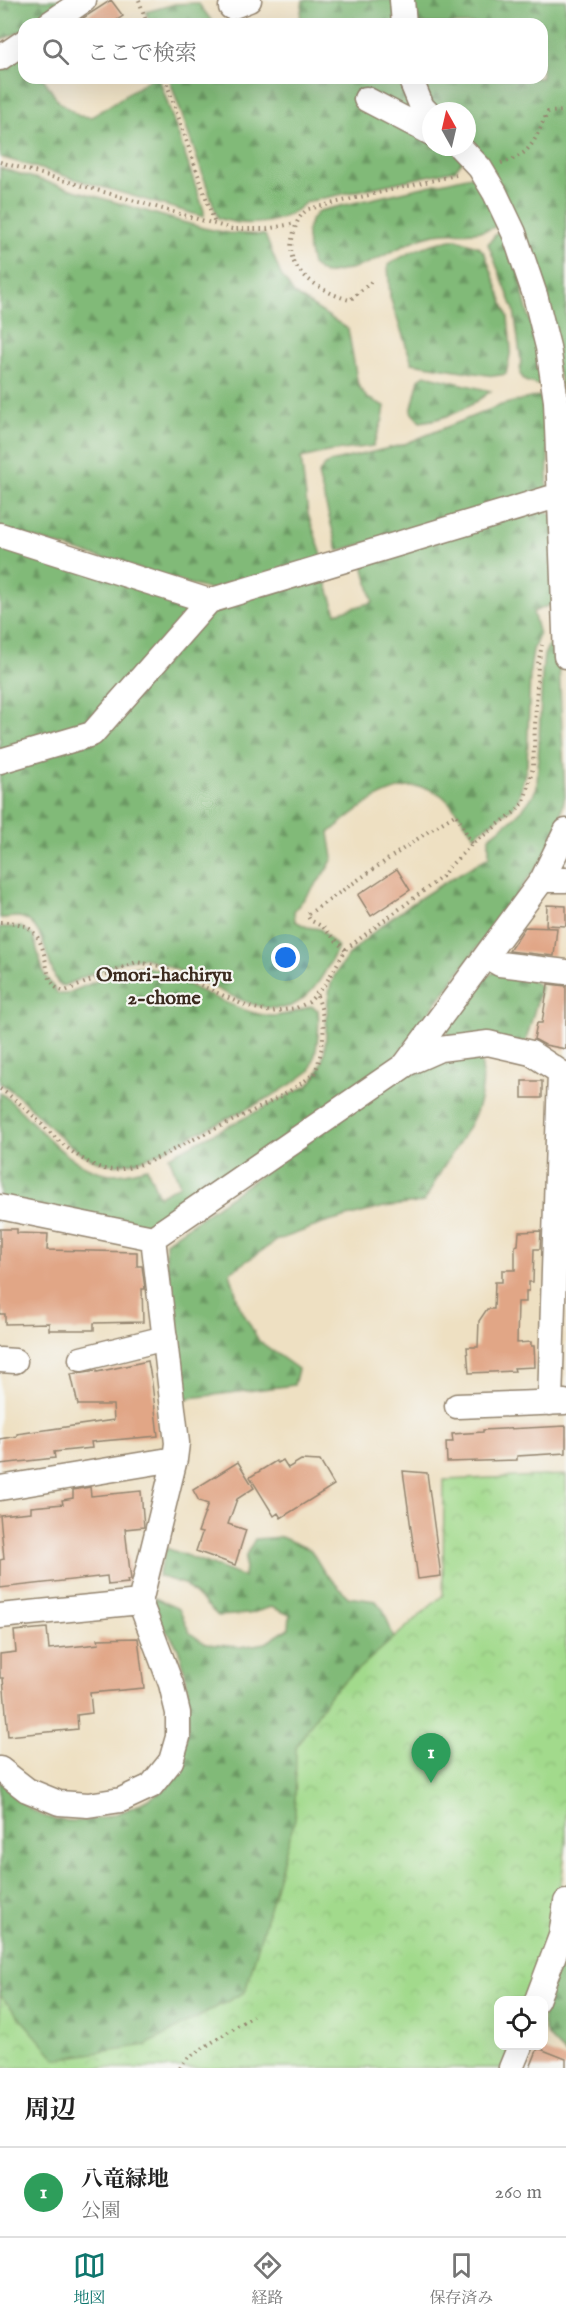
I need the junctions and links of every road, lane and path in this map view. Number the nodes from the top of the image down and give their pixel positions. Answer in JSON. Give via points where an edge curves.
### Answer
{"nodes":[{"id":1,"x":84,"y":0,"type":"edge"},
{"id":2,"x":139,"y":0,"type":"edge"},
{"id":3,"x":402,"y":0,"type":"edge"},
{"id":4,"x":58,"y":18,"type":"edge"},
{"id":5,"x":145,"y":18,"type":"edge"},
{"id":6,"x":404,"y":18,"type":"edge"},
{"id":7,"x":18,"y":46,"type":"edge"},
{"id":8,"x":0,"y":58,"type":"edge"},
{"id":9,"x":167,"y":84,"type":"edge"},
{"id":10,"x":412,"y":84,"type":"edge"},
{"id":11,"x":366,"y":99,"type":"dead end"},
{"id":12,"x":422,"y":104,"type":"edge"},
{"id":13,"x":566,"y":111,"type":"edge"},
{"id":14,"x":422,"y":128,"type":"edge"},
{"id":15,"x":469,"y":156,"type":"edge"},
{"id":16,"x":0,"y":162,"type":"edge"},
{"id":17,"x":480,"y":168,"type":"junction"},
{"id":18,"x":215,"y":224,"type":"junction"},
{"id":19,"x":296,"y":224,"type":"junction"},
{"id":20,"x":371,"y":282,"type":"dead end"},
{"id":21,"x":560,"y":495,"type":"junction"},
{"id":22,"x":0,"y":535,"type":"edge"},
{"id":23,"x":209,"y":601,"type":"junction"},
{"id":24,"x":565,"y":632,"type":"edge"},
{"id":25,"x":566,"y":656,"type":"edge"},
{"id":26,"x":0,"y":761,"type":"edge"},
{"id":27,"x":566,"y":832,"type":"edge"},
{"id":28,"x":472,"y":844,"type":"junction"},
{"id":29,"x":542,"y":880,"type":"junction"},
{"id":30,"x":566,"y":880,"type":"edge"},
{"id":31,"x":0,"y":922,"type":"edge"},
{"id":32,"x":345,"y":950,"type":"junction"},
{"id":33,"x":486,"y":956,"type":"junction"},
{"id":34,"x":566,"y":972,"type":"edge"},
{"id":35,"x":316,"y":994,"type":"junction"},
{"id":36,"x":405,"y":1065,"type":"junction"},
{"id":37,"x":563,"y":1074,"type":"edge"},
{"id":38,"x":0,"y":1089,"type":"edge"},
{"id":39,"x":0,"y":1207,"type":"edge"},
{"id":40,"x":153,"y":1238,"type":"junction"},
{"id":41,"x":165,"y":1338,"type":"junction"},
{"id":42,"x":81,"y":1359,"type":"dead end"},
{"id":43,"x":558,"y":1402,"type":"edge"},
{"id":44,"x":457,"y":1406,"type":"dead end"},
{"id":45,"x":176,"y":1459,"type":"junction"},
{"id":46,"x":0,"y":1488,"type":"edge"},
{"id":47,"x":140,"y":1602,"type":"junction"},
{"id":48,"x":0,"y":1616,"type":"edge"},
{"id":49,"x":0,"y":1769,"type":"edge"},
{"id":50,"x":566,"y":1902,"type":"edge"},
{"id":51,"x":562,"y":1959,"type":"edge"},
{"id":52,"x":540,"y":1996,"type":"edge"},
{"id":53,"x":253,"y":2016,"type":"dead end"},
{"id":54,"x":518,"y":2050,"type":"edge"},
{"id":55,"x":180,"y":2068,"type":"edge"},
{"id":56,"x":511,"y":2068,"type":"edge"}],
"edges":[{"from":1,"to":4,"type":"street"},
{"from":2,"to":5,"type":"path"},
{"from":3,"to":6,"type":"street"},
{"from":7,"to":8,"type":"street"},
{"from":9,"to":18,"type":"path"},
{"from":10,"to":12,"type":"street"},
{"from":11,"to":14,"type":"street"},
{"from":13,"to":17,"type":"path","via":[[548,112],[529,149],[518,159]]},
{"from":15,"to":17,"type":"street"},
{"from":16,"to":18,"type":"path"},
{"from":17,"to":19,"type":"path","via":[[308,209]]},
{"from":17,"to":21,"type":"street","via":[[514,233],[548,347]]},
{"from":18,"to":19,"type":"path","via":[[232,229],[267,229]]},
{"from":19,"to":20,"type":"path","via":[[291,244],[293,261],[308,279],[337,297],[350,300]]},
{"from":21,"to":23,"type":"street"},
{"from":21,"to":24,"type":"street"},
{"from":22,"to":23,"type":"street"},
{"from":23,"to":26,"type":"street","via":[[92,734]]},
{"from":24,"to":25,"type":"street"},
{"from":24,"to":28,"type":"path","via":[[546,635],[540,650],[533,768],[524,802]]},
{"from":27,"to":29,"type":"street"},
{"from":28,"to":32,"type":"path","via":[[442,876]]},
{"from":28,"to":32,"type":"path","via":[[456,814],[307,915]]},
{"from":29,"to":30,"type":"street"},
{"from":29,"to":33,"type":"street"},
{"from":31,"to":35,"type":"path","via":[[21,923],[38,937],[48,972],[61,991],[136,962],[159,966],[246,1006],[271,1012],[296,1008]]},
{"from":32,"to":35,"type":"path"},
{"from":33,"to":34,"type":"street","via":[[500,964]]},
{"from":33,"to":36,"type":"street"},
{"from":35,"to":38,"type":"path","via":[[323,1014],[322,1051],[315,1073],[262,1106],[144,1164],[110,1171],[96,1166],[60,1143]]},
{"from":36,"to":37,"type":"street","via":[[440,1049],[488,1043],[531,1053]]},
{"from":36,"to":40,"type":"street"},
{"from":37,"to":43,"type":"street"},
{"from":39,"to":40,"type":"street"},
{"from":40,"to":41,"type":"street"},
{"from":41,"to":42,"type":"street"},
{"from":41,"to":45,"type":"street"},
{"from":43,"to":44,"type":"street"},
{"from":45,"to":46,"type":"street"},
{"from":45,"to":47,"type":"street"},
{"from":47,"to":48,"type":"street"},
{"from":47,"to":49,"type":"street","via":[[178,1713],[178,1737],[171,1761],[151,1786],[121,1800],[88,1805],[59,1803],[27,1790]]},
{"from":50,"to":51,"type":"street"},
{"from":51,"to":52,"type":"street"},
{"from":53,"to":55,"type":"path","via":[[186,2060]]},
{"from":54,"to":56,"type":"street"}]}
